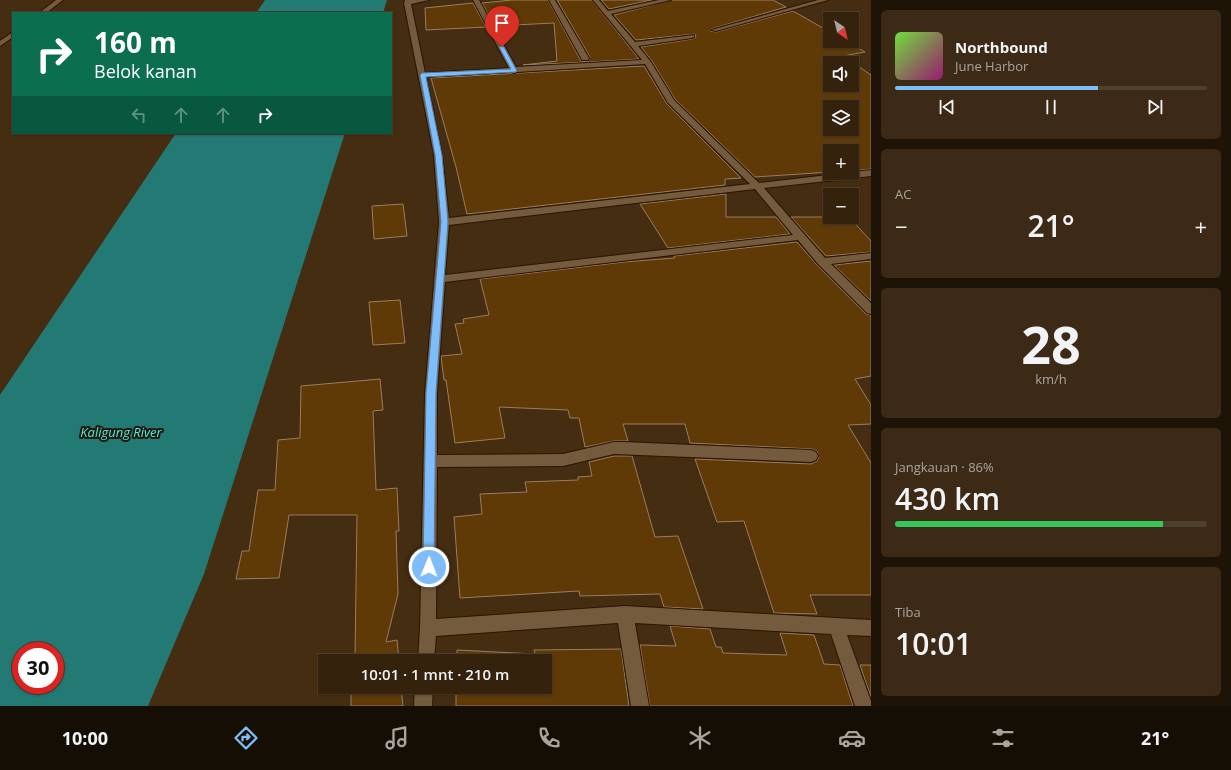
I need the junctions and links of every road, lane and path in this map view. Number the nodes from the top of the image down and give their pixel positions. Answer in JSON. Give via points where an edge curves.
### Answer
{"nodes":[{"id":1,"x":60,"y":0,"type":"edge"},
{"id":2,"x":426,"y":0,"type":"edge"},
{"id":3,"x":476,"y":0,"type":"edge"},
{"id":4,"x":552,"y":0,"type":"edge"},
{"id":5,"x":596,"y":0,"type":"edge"},
{"id":6,"x":668,"y":0,"type":"edge"},
{"id":7,"x":825,"y":0,"type":"edge"},
{"id":8,"x":407,"y":2,"type":"edge"},
{"id":9,"x":43,"y":12,"type":"edge"},
{"id":10,"x":607,"y":13,"type":"junction"},
{"id":11,"x":714,"y":30,"type":"dead end"},
{"id":12,"x":12,"y":35,"type":"edge"},
{"id":13,"x":692,"y":36,"type":"dead end"},
{"id":14,"x":0,"y":44,"type":"edge"},
{"id":15,"x":632,"y":45,"type":"junction"},
{"id":16,"x":585,"y":58,"type":"dead end"},
{"id":17,"x":647,"y":62,"type":"junction"},
{"id":18,"x":514,"y":71,"type":"junction"},
{"id":19,"x":422,"y":75,"type":"junction"},
{"id":20,"x":871,"y":173,"type":"edge"},
{"id":21,"x":758,"y":187,"type":"junction"},
{"id":22,"x":444,"y":222,"type":"junction"},
{"id":23,"x":800,"y":237,"type":"junction"},
{"id":24,"x":871,"y":256,"type":"edge"},
{"id":25,"x":822,"y":262,"type":"junction"},
{"id":26,"x":440,"y":279,"type":"junction"},
{"id":27,"x":871,"y":310,"type":"edge"},
{"id":28,"x":811,"y":456,"type":"dead end"},
{"id":29,"x":430,"y":461,"type":"junction"},
{"id":30,"x":625,"y":614,"type":"junction"},
{"id":31,"x":836,"y":626,"type":"junction"},
{"id":32,"x":428,"y":628,"type":"junction"},
{"id":33,"x":871,"y":628,"type":"edge"},
{"id":34,"x":426,"y":654,"type":"edge"},
{"id":35,"x":424,"y":694,"type":"edge"},
{"id":36,"x":423,"y":706,"type":"edge"},
{"id":37,"x":640,"y":706,"type":"edge"},
{"id":38,"x":864,"y":706,"type":"edge"}],
"edges":[{"from":1,"to":9,"type":"street"},
{"from":2,"to":8,"type":"street"},
{"from":3,"to":18,"type":"street"},
{"from":4,"to":16,"type":"street"},
{"from":5,"to":10,"type":"street"},
{"from":6,"to":10,"type":"street"},
{"from":7,"to":11,"type":"street"},
{"from":8,"to":19,"type":"street"},
{"from":10,"to":15,"type":"street"},
{"from":12,"to":14,"type":"street"},
{"from":13,"to":15,"type":"street"},
{"from":15,"to":17,"type":"street"},
{"from":17,"to":18,"type":"street"},
{"from":17,"to":21,"type":"street","via":[[671,101]]},
{"from":18,"to":19,"type":"street"},
{"from":19,"to":22,"type":"street","via":[[438,155]]},
{"from":20,"to":21,"type":"street"},
{"from":21,"to":22,"type":"street"},
{"from":21,"to":23,"type":"street"},
{"from":22,"to":26,"type":"street"},
{"from":23,"to":25,"type":"street"},
{"from":23,"to":26,"type":"street"},
{"from":24,"to":25,"type":"street"},
{"from":25,"to":27,"type":"street"},
{"from":26,"to":29,"type":"street","via":[[431,393]]},
{"from":28,"to":29,"type":"street","via":[[614,448],[563,460]]},
{"from":29,"to":32,"type":"street"},
{"from":30,"to":31,"type":"street"},
{"from":30,"to":32,"type":"street"},
{"from":30,"to":37,"type":"street"},
{"from":31,"to":33,"type":"street"},
{"from":31,"to":38,"type":"street"},
{"from":32,"to":34,"type":"street"},
{"from":35,"to":36,"type":"street"}]}
